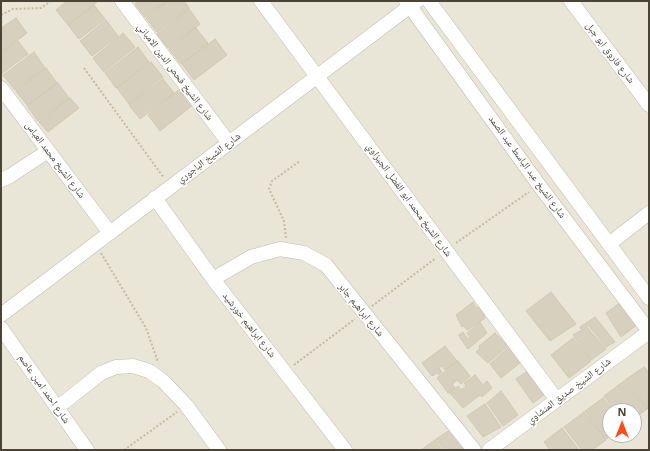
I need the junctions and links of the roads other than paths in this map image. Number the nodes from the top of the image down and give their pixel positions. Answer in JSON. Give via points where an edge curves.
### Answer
{"nodes":[{"id":1,"x":122,"y":1,"type":"edge"},
{"id":2,"x":261,"y":1,"type":"edge"},
{"id":3,"x":429,"y":1,"type":"edge"},
{"id":4,"x":571,"y":1,"type":"edge"},
{"id":5,"x":411,"y":3,"type":"edge"},
{"id":6,"x":317,"y":76,"type":"junction"},
{"id":7,"x":1,"y":88,"type":"edge"},
{"id":8,"x":649,"y":105,"type":"edge"},
{"id":9,"x":229,"y":143,"type":"junction"},
{"id":10,"x":48,"y":151,"type":"junction"},
{"id":11,"x":1,"y":180,"type":"edge"},
{"id":12,"x":155,"y":198,"type":"junction"},
{"id":13,"x":649,"y":213,"type":"edge"},
{"id":14,"x":110,"y":233,"type":"junction"},
{"id":15,"x":609,"y":244,"type":"junction"},
{"id":16,"x":213,"y":279,"type":"junction"},
{"id":17,"x":649,"y":298,"type":"edge"},
{"id":18,"x":1,"y":315,"type":"edge"},
{"id":19,"x":1,"y":328,"type":"edge"},
{"id":20,"x":649,"y":331,"type":"edge"},
{"id":21,"x":557,"y":400,"type":"junction"},
{"id":22,"x":58,"y":408,"type":"junction"},
{"id":23,"x":88,"y":450,"type":"edge"},
{"id":24,"x":219,"y":450,"type":"edge"},
{"id":25,"x":346,"y":450,"type":"edge"},
{"id":26,"x":474,"y":450,"type":"edge"},
{"id":27,"x":489,"y":450,"type":"edge"}],
"edges":[{"from":1,"to":9,"type":"street","name":"شارع الشيخ فحص الدين الامباني"},
{"from":2,"to":6,"type":"street","name":"شارع الشيخ محمد ابو الفضل الجيزاوي"},
{"from":3,"to":15,"type":"street","name":"شارع الشيخ عبد الباسط عبد الصمد"},
{"from":4,"to":8,"type":"street","name":"شارع فاروق ابو جبل"},
{"from":5,"to":6,"type":"street","name":"شارع الشيخ الباجوري"},
{"from":5,"to":20,"type":"street","name":"شارع الشيخ عبد الباسط عبد الصمد","via":[[539,185]]},
{"from":6,"to":9,"type":"street","name":"شارع الشيخ الباجوري"},
{"from":6,"to":21,"type":"street","name":"شارع الشيخ محمد ابو الفضل الجيزاوي"},
{"from":7,"to":10,"type":"street","name":"شارع الشيخ محمد العباس"},
{"from":9,"to":12,"type":"street","name":"شارع الشيخ الباجوري"},
{"from":10,"to":11,"type":"street"},
{"from":10,"to":14,"type":"street","name":"شارع الشيخ محمد العباس"},
{"from":12,"to":14,"type":"street","name":"شارع الشيخ الباجوري"},
{"from":12,"to":16,"type":"street","name":"شارع ابراهيم خورشيد"},
{"from":13,"to":15,"type":"street"},
{"from":14,"to":18,"type":"street","name":"شارع الشيخ الباجوري"},
{"from":15,"to":17,"type":"street","name":"شارع الشيخ عبد الباسط عبد الصمد"},
{"from":16,"to":25,"type":"street","name":"شارع ابراهيم خورشيد"},
{"from":16,"to":26,"type":"street","name":"شارع ابراهيم جابر","via":[[251,256],[280,249],[304,253],[326,265]]},
{"from":19,"to":22,"type":"street","name":"شارع احمد امين عاصم"},
{"from":20,"to":21,"type":"street","name":"شارع الشيخ صديق المنشاوي"},
{"from":21,"to":27,"type":"street","name":"شارع الشيخ صديق المنشاوي"},
{"from":22,"to":23,"type":"street","name":"شارع احمد امين عاصم"},
{"from":22,"to":24,"type":"street","via":[[101,373],[116,367],[133,366],[149,371],[163,381],[186,405]]}]}
